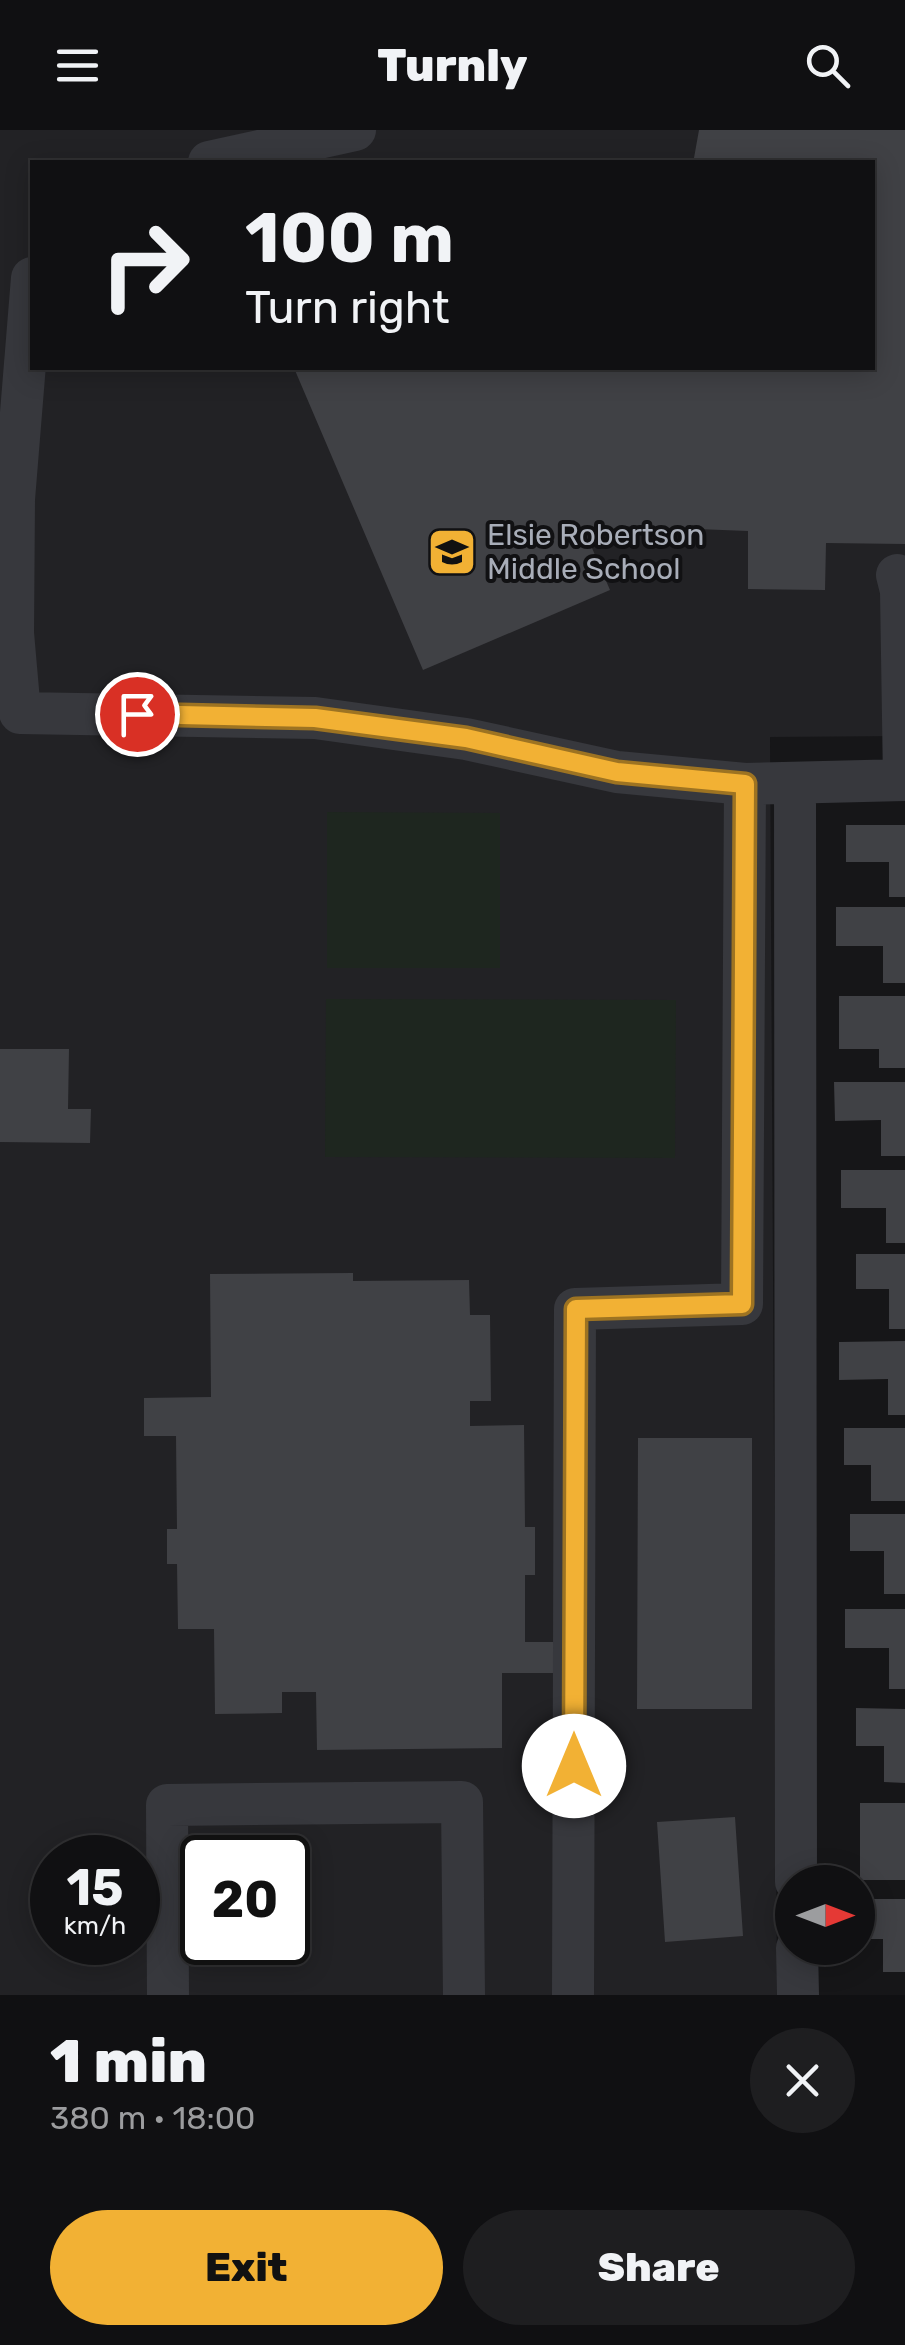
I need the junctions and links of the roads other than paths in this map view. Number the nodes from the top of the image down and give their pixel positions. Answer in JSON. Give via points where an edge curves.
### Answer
{"nodes":[{"id":1,"x":355,"y":130,"type":"edge"},
{"id":2,"x":218,"y":160,"type":"edge"},
{"id":3,"x":30,"y":303,"type":"edge"},
{"id":4,"x":896,"y":575,"type":"dead end"},
{"id":5,"x":905,"y":780,"type":"edge"},
{"id":6,"x":795,"y":782,"type":"junction"},
{"id":7,"x":745,"y":784,"type":"junction"},
{"id":8,"x":796,"y":1865,"type":"edge"},
{"id":9,"x":797,"y":1965,"type":"edge"},
{"id":10,"x":168,"y":1995,"type":"edge"},
{"id":11,"x":464,"y":1995,"type":"edge"},
{"id":12,"x":573,"y":1995,"type":"edge"},
{"id":13,"x":798,"y":1995,"type":"edge"}],
"edges":[{"from":1,"to":2,"type":"street"},
{"from":3,"to":7,"type":"street","via":[[14,499],[20,713],[315,718],[466,738],[617,772]]},
{"from":4,"to":5,"type":"street"},
{"from":5,"to":6,"type":"street"},
{"from":6,"to":7,"type":"street"},
{"from":6,"to":8,"type":"street"},
{"from":7,"to":12,"type":"street","via":[[742,1304],[576,1309]]},
{"from":9,"to":13,"type":"street"},
{"from":10,"to":11,"type":"street","via":[[167,1805],[462,1802]]}]}
